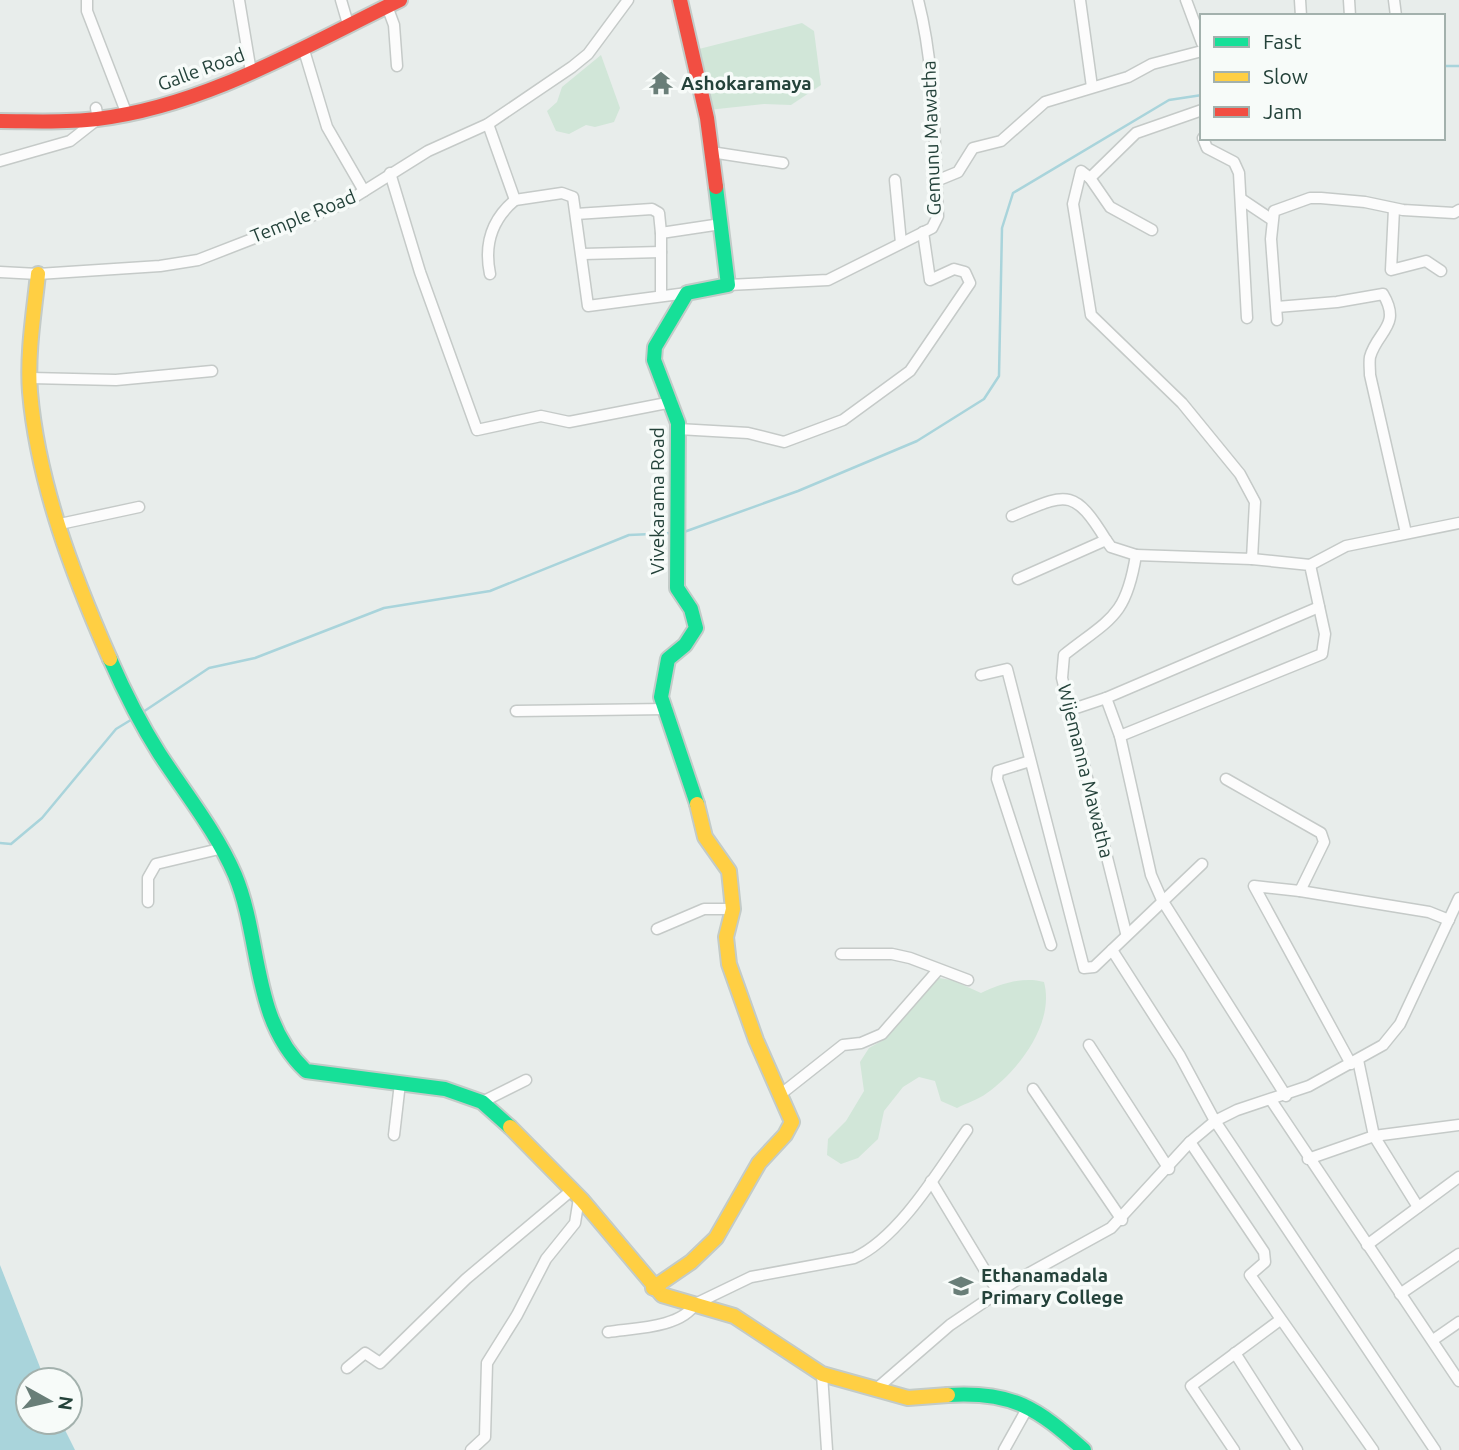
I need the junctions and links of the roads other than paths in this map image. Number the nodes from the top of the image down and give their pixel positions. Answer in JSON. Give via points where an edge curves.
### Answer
{"nodes":[{"id":1,"x":87,"y":0,"type":"edge"},
{"id":2,"x":239,"y":0,"type":"edge"},
{"id":3,"x":628,"y":0,"type":"edge"},
{"id":4,"x":680,"y":0,"type":"edge"},
{"id":5,"x":918,"y":0,"type":"edge"},
{"id":6,"x":1080,"y":0,"type":"edge"},
{"id":7,"x":1186,"y":0,"type":"edge"},
{"id":8,"x":387,"y":2,"type":"edge"},
{"id":9,"x":345,"y":13,"type":"edge"},
{"id":10,"x":1200,"y":38,"type":"edge"},
{"id":11,"x":302,"y":44,"type":"junction"},
{"id":12,"x":1200,"y":52,"type":"edge"},
{"id":13,"x":397,"y":66,"type":"dead end"},
{"id":14,"x":250,"y":67,"type":"junction"},
{"id":15,"x":1093,"y":88,"type":"junction"},
{"id":16,"x":124,"y":107,"type":"junction"},
{"id":17,"x":0,"y":111,"type":"edge"},
{"id":18,"x":1200,"y":111,"type":"edge"},
{"id":19,"x":97,"y":113,"type":"junction"},
{"id":20,"x":0,"y":121,"type":"edge"},
{"id":21,"x":488,"y":124,"type":"junction"},
{"id":22,"x":1204,"y":140,"type":"edge"},
{"id":23,"x":712,"y":152,"type":"junction"},
{"id":24,"x":0,"y":161,"type":"edge"},
{"id":25,"x":783,"y":163,"type":"dead end"},
{"id":26,"x":390,"y":173,"type":"junction"},
{"id":27,"x":1090,"y":178,"type":"junction"},
{"id":28,"x":895,"y":180,"type":"dead end"},
{"id":29,"x":936,"y":181,"type":"junction"},
{"id":30,"x":364,"y":191,"type":"junction"},
{"id":31,"x":1241,"y":198,"type":"junction"},
{"id":32,"x":515,"y":200,"type":"junction"},
{"id":33,"x":1394,"y":209,"type":"junction"},
{"id":34,"x":1459,"y":210,"type":"edge"},
{"id":35,"x":576,"y":214,"type":"junction"},
{"id":36,"x":1271,"y":219,"type":"junction"},
{"id":37,"x":721,"y":224,"type":"junction"},
{"id":38,"x":1152,"y":230,"type":"dead end"},
{"id":39,"x":923,"y":232,"type":"junction"},
{"id":40,"x":662,"y":233,"type":"junction"},
{"id":41,"x":901,"y":243,"type":"junction"},
{"id":42,"x":661,"y":252,"type":"junction"},
{"id":43,"x":583,"y":254,"type":"junction"},
{"id":44,"x":1441,"y":271,"type":"dead end"},
{"id":45,"x":0,"y":272,"type":"edge"},
{"id":46,"x":38,"y":274,"type":"junction"},
{"id":47,"x":490,"y":274,"type":"dead end"},
{"id":48,"x":728,"y":285,"type":"junction"},
{"id":49,"x":687,"y":293,"type":"junction"},
{"id":50,"x":661,"y":296,"type":"junction"},
{"id":51,"x":1277,"y":307,"type":"junction"},
{"id":52,"x":1247,"y":318,"type":"dead end"},
{"id":53,"x":1277,"y":320,"type":"dead end"},
{"id":54,"x":212,"y":371,"type":"dead end"},
{"id":55,"x":31,"y":378,"type":"junction"},
{"id":56,"x":671,"y":402,"type":"junction"},
{"id":57,"x":678,"y":429,"type":"junction"},
{"id":58,"x":139,"y":507,"type":"dead end"},
{"id":59,"x":1012,"y":516,"type":"dead end"},
{"id":60,"x":1459,"y":523,"type":"edge"},
{"id":61,"x":60,"y":524,"type":"junction"},
{"id":62,"x":1406,"y":533,"type":"junction"},
{"id":63,"x":1106,"y":540,"type":"junction"},
{"id":64,"x":1136,"y":555,"type":"junction"},
{"id":65,"x":1252,"y":559,"type":"junction"},
{"id":66,"x":1310,"y":565,"type":"junction"},
{"id":67,"x":1018,"y":579,"type":"dead end"},
{"id":68,"x":1319,"y":607,"type":"junction"},
{"id":69,"x":981,"y":675,"type":"dead end"},
{"id":70,"x":1106,"y":698,"type":"junction"},
{"id":71,"x":667,"y":709,"type":"junction"},
{"id":72,"x":1070,"y":710,"type":"junction"},
{"id":73,"x":516,"y":711,"type":"dead end"},
{"id":74,"x":1120,"y":736,"type":"junction"},
{"id":75,"x":1030,"y":761,"type":"junction"},
{"id":76,"x":1226,"y":779,"type":"dead end"},
{"id":77,"x":219,"y":849,"type":"junction"},
{"id":78,"x":1202,"y":864,"type":"dead end"},
{"id":79,"x":1300,"y":891,"type":"junction"},
{"id":80,"x":1459,"y":898,"type":"edge"},
{"id":81,"x":1162,"y":900,"type":"junction"},
{"id":82,"x":148,"y":902,"type":"dead end"},
{"id":83,"x":733,"y":909,"type":"junction"},
{"id":84,"x":1453,"y":918,"type":"edge"},
{"id":85,"x":657,"y":929,"type":"dead end"},
{"id":86,"x":1126,"y":933,"type":"junction"},
{"id":87,"x":1051,"y":945,"type":"dead end"},
{"id":88,"x":1112,"y":950,"type":"junction"},
{"id":89,"x":841,"y":954,"type":"dead end"},
{"id":90,"x":938,"y":970,"type":"junction"},
{"id":91,"x":968,"y":981,"type":"dead end"},
{"id":92,"x":1089,"y":1045,"type":"dead end"},
{"id":93,"x":1355,"y":1062,"type":"junction"},
{"id":94,"x":526,"y":1080,"type":"dead end"},
{"id":95,"x":400,"y":1083,"type":"junction"},
{"id":96,"x":1033,"y":1088,"type":"dead end"},
{"id":97,"x":781,"y":1094,"type":"junction"},
{"id":98,"x":1286,"y":1096,"type":"junction"},
{"id":99,"x":1270,"y":1100,"type":"junction"},
{"id":100,"x":482,"y":1102,"type":"junction"},
{"id":101,"x":1215,"y":1121,"type":"junction"},
{"id":102,"x":1459,"y":1125,"type":"edge"},
{"id":103,"x":967,"y":1130,"type":"dead end"},
{"id":104,"x":394,"y":1135,"type":"dead end"},
{"id":105,"x":1374,"y":1136,"type":"junction"},
{"id":106,"x":1191,"y":1142,"type":"junction"},
{"id":107,"x":1308,"y":1160,"type":"junction"},
{"id":108,"x":1169,"y":1169,"type":"junction"},
{"id":109,"x":1459,"y":1177,"type":"edge"},
{"id":110,"x":931,"y":1181,"type":"junction"},
{"id":111,"x":576,"y":1194,"type":"junction"},
{"id":112,"x":1418,"y":1207,"type":"junction"},
{"id":113,"x":1122,"y":1220,"type":"junction"},
{"id":114,"x":1367,"y":1245,"type":"junction"},
{"id":115,"x":1459,"y":1254,"type":"edge"},
{"id":116,"x":653,"y":1288,"type":"junction"},
{"id":117,"x":998,"y":1292,"type":"junction"},
{"id":118,"x":1400,"y":1294,"type":"junction"},
{"id":119,"x":695,"y":1304,"type":"junction"},
{"id":120,"x":1280,"y":1320,"type":"junction"},
{"id":121,"x":1459,"y":1322,"type":"edge"},
{"id":122,"x":608,"y":1332,"type":"dead end"},
{"id":123,"x":1433,"y":1340,"type":"junction"},
{"id":124,"x":1235,"y":1353,"type":"junction"},
{"id":125,"x":347,"y":1368,"type":"dead end"},
{"id":126,"x":822,"y":1374,"type":"junction"},
{"id":127,"x":1459,"y":1381,"type":"edge"},
{"id":128,"x":875,"y":1390,"type":"junction"},
{"id":129,"x":1027,"y":1407,"type":"junction"},
{"id":130,"x":471,"y":1450,"type":"edge"},
{"id":131,"x":827,"y":1450,"type":"edge"},
{"id":132,"x":1004,"y":1450,"type":"edge"},
{"id":133,"x":1084,"y":1450,"type":"edge"},
{"id":134,"x":1234,"y":1450,"type":"edge"},
{"id":135,"x":1297,"y":1450,"type":"edge"},
{"id":136,"x":1373,"y":1450,"type":"edge"},
{"id":137,"x":1435,"y":1450,"type":"edge"}],
"edges":[{"from":1,"to":16,"type":"street","via":[[87,11]]},
{"from":2,"to":14,"type":"street"},
{"from":3,"to":21,"type":"street","name":"Temple Road","via":[[588,54]]},
{"from":4,"to":23,"type":"main road"},
{"from":5,"to":29,"type":"street","name":"Gemunu Mawatha","via":[[926,29]]},
{"from":6,"to":15,"type":"street"},
{"from":7,"to":10,"type":"street"},
{"from":8,"to":9,"type":"main road","name":"Galle Road"},
{"from":8,"to":13,"type":"street","via":[[394,24]]},
{"from":9,"to":11,"type":"main road","name":"Galle Road"},
{"from":11,"to":14,"type":"main road","name":"Galle Road"},
{"from":11,"to":30,"type":"street","via":[[327,127]]},
{"from":12,"to":15,"type":"street","via":[[1152,64]]},
{"from":14,"to":16,"type":"main road","name":"Galle Road","via":[[169,102]]},
{"from":15,"to":29,"type":"street","via":[[1045,102],[1001,141],[973,148],[958,172]]},
{"from":16,"to":19,"type":"main road","name":"Galle Road"},
{"from":17,"to":19,"type":"main road","name":"Galle Road"},
{"from":18,"to":27,"type":"street","via":[[1136,133]]},
{"from":19,"to":20,"type":"main road","name":"Galle Road"},
{"from":19,"to":24,"type":"street","via":[[70,141]]},
{"from":21,"to":26,"type":"street","name":"Temple Road"},
{"from":21,"to":32,"type":"street"},
{"from":22,"to":31,"type":"street","via":[[1207,148],[1234,162],[1240,173]]},
{"from":23,"to":25,"type":"street"},
{"from":23,"to":37,"type":"main road"},
{"from":26,"to":30,"type":"street","name":"Temple Road"},
{"from":26,"to":56,"type":"street","via":[[477,430],[541,416],[569,422]]},
{"from":27,"to":38,"type":"street","via":[[1110,206]]},
{"from":27,"to":65,"type":"street","via":[[1081,171],[1073,204],[1091,315],[1182,402],[1240,474],[1255,502]]},
{"from":28,"to":41,"type":"street"},
{"from":29,"to":39,"type":"street","name":"Gemunu Mawatha","via":[[938,216],[932,228]]},
{"from":30,"to":46,"type":"street","name":"Temple Road","via":[[345,203],[198,260]]},
{"from":31,"to":36,"type":"street"},
{"from":31,"to":52,"type":"street"},
{"from":32,"to":35,"type":"street","via":[[562,193],[573,197]]},
{"from":32,"to":47,"type":"street","via":[[492,230],[485,253]]},
{"from":33,"to":34,"type":"street","via":[[1454,214]]},
{"from":33,"to":36,"type":"street","via":[[1310,198],[1274,211]]},
{"from":33,"to":44,"type":"street","via":[[1391,270],[1426,261]]},
{"from":35,"to":40,"type":"street","via":[[652,209],[659,213]]},
{"from":35,"to":43,"type":"street"},
{"from":36,"to":51,"type":"street"},
{"from":37,"to":40,"type":"street"},
{"from":37,"to":48,"type":"main road"},
{"from":39,"to":41,"type":"street","name":"Gemunu Mawatha"},
{"from":39,"to":57,"type":"street","via":[[930,279],[954,269],[965,272],[970,283],[910,370],[893,386],[843,420],[784,442],[748,433]]},
{"from":40,"to":42,"type":"street"},
{"from":41,"to":48,"type":"street","name":"Gemunu Mawatha","via":[[828,280]]},
{"from":42,"to":43,"type":"street"},
{"from":42,"to":50,"type":"street"},
{"from":43,"to":50,"type":"street","via":[[588,306]]},
{"from":45,"to":46,"type":"street","name":"Temple Road"},
{"from":46,"to":55,"type":"main road"},
{"from":48,"to":49,"type":"main road"},
{"from":49,"to":50,"type":"street"},
{"from":49,"to":56,"type":"main road","name":"Vivekarama Road","via":[[655,347],[654,360]]},
{"from":51,"to":53,"type":"street"},
{"from":51,"to":62,"type":"street","via":[[1383,293],[1390,305],[1389,327],[1370,356],[1370,375]]},
{"from":54,"to":55,"type":"street","via":[[116,380]]},
{"from":55,"to":61,"type":"main road","via":[[37,438]]},
{"from":56,"to":57,"type":"main road","name":"Vivekarama Road"},
{"from":57,"to":71,"type":"main road","name":"Vivekarama Road","via":[[677,588],[691,609],[696,628],[668,659],[662,697]]},
{"from":58,"to":61,"type":"street"},
{"from":59,"to":63,"type":"street","via":[[1058,498],[1072,500],[1089,512]]},
{"from":60,"to":62,"type":"street"},
{"from":61,"to":77,"type":"main road","via":[[137,715]]},
{"from":62,"to":66,"type":"street","via":[[1346,546]]},
{"from":63,"to":64,"type":"street","via":[[1111,547]]},
{"from":63,"to":67,"type":"street"},
{"from":64,"to":65,"type":"street"},
{"from":64,"to":72,"type":"street","name":"Wijemanna Mawatha","via":[[1130,591],[1119,610],[1064,654],[1062,678]]},
{"from":65,"to":66,"type":"street"},
{"from":66,"to":68,"type":"street"},
{"from":68,"to":70,"type":"street"},
{"from":68,"to":74,"type":"street","via":[[1325,634],[1322,654]]},
{"from":69,"to":75,"type":"street","via":[[1006,669]]},
{"from":70,"to":72,"type":"street"},
{"from":70,"to":74,"type":"street"},
{"from":71,"to":73,"type":"street"},
{"from":71,"to":83,"type":"main road","name":"Vivekarama Road","via":[[705,837],[729,871]]},
{"from":72,"to":86,"type":"street","name":"Wijemanna Mawatha"},
{"from":74,"to":81,"type":"street","via":[[1151,875]]},
{"from":75,"to":87,"type":"street","via":[[998,771],[997,779]]},
{"from":75,"to":88,"type":"street","via":[[1084,968],[1094,967]]},
{"from":76,"to":79,"type":"street","via":[[1321,833],[1324,842]]},
{"from":77,"to":82,"type":"street","via":[[156,864],[148,877]]},
{"from":77,"to":95,"type":"main road","via":[[235,877],[284,1052],[306,1071]]},
{"from":78,"to":81,"type":"street"},
{"from":79,"to":84,"type":"street"},
{"from":79,"to":93,"type":"street","via":[[1254,886]]},
{"from":80,"to":84,"type":"street"},
{"from":81,"to":86,"type":"street"},
{"from":81,"to":98,"type":"street"},
{"from":83,"to":85,"type":"street","via":[[705,909]]},
{"from":83,"to":97,"type":"main road","name":"Vivekarama Road","via":[[726,937],[729,964]]},
{"from":84,"to":93,"type":"street","via":[[1400,1024],[1383,1045]]},
{"from":86,"to":88,"type":"street"},
{"from":88,"to":101,"type":"street","via":[[1180,1056]]},
{"from":89,"to":90,"type":"street","via":[[892,954]]},
{"from":90,"to":91,"type":"street"},
{"from":90,"to":97,"type":"street","via":[[882,1034],[843,1045]]},
{"from":92,"to":108,"type":"street"},
{"from":93,"to":98,"type":"street"},
{"from":93,"to":105,"type":"street"},
{"from":94,"to":100,"type":"street"},
{"from":95,"to":100,"type":"main road","via":[[445,1089]]},
{"from":95,"to":104,"type":"street"},
{"from":96,"to":113,"type":"street"},
{"from":97,"to":116,"type":"main road","name":"Vivekarama Road","via":[[792,1122],[785,1139],[758,1165],[722,1231],[681,1270]]},
{"from":98,"to":99,"type":"street"},
{"from":99,"to":101,"type":"street"},
{"from":99,"to":107,"type":"street"},
{"from":100,"to":111,"type":"main road"},
{"from":101,"to":106,"type":"street"},
{"from":101,"to":137,"type":"street"},
{"from":102,"to":105,"type":"street"},
{"from":103,"to":110,"type":"street"},
{"from":105,"to":107,"type":"street"},
{"from":105,"to":112,"type":"street"},
{"from":106,"to":108,"type":"street"},
{"from":106,"to":120,"type":"street","via":[[1264,1252],[1265,1262],[1250,1275]]},
{"from":107,"to":114,"type":"street"},
{"from":108,"to":113,"type":"street"},
{"from":109,"to":112,"type":"street"},
{"from":110,"to":117,"type":"street"},
{"from":110,"to":119,"type":"street","via":[[912,1208],[867,1252],[751,1277]]},
{"from":111,"to":116,"type":"main road"},
{"from":111,"to":125,"type":"street","via":[[466,1279],[380,1363],[365,1353]]},
{"from":111,"to":130,"type":"street","via":[[575,1223],[546,1259],[487,1363],[485,1437]]},
{"from":112,"to":114,"type":"street"},
{"from":113,"to":117,"type":"street"},
{"from":114,"to":118,"type":"street"},
{"from":115,"to":118,"type":"street"},
{"from":116,"to":119,"type":"main road"},
{"from":117,"to":128,"type":"street","via":[[950,1325]]},
{"from":118,"to":123,"type":"street"},
{"from":119,"to":122,"type":"street","via":[[678,1319]]},
{"from":119,"to":126,"type":"main road","via":[[734,1316]]},
{"from":120,"to":124,"type":"street"},
{"from":120,"to":136,"type":"street"},
{"from":121,"to":123,"type":"street"},
{"from":123,"to":127,"type":"street"},
{"from":124,"to":134,"type":"street","via":[[1191,1386]]},
{"from":124,"to":135,"type":"street"},
{"from":126,"to":128,"type":"main road"},
{"from":126,"to":131,"type":"street"},
{"from":128,"to":129,"type":"main road","via":[[908,1398],[1000,1395]]},
{"from":129,"to":132,"type":"street"},
{"from":129,"to":133,"type":"main road","via":[[1049,1419]]}]}
